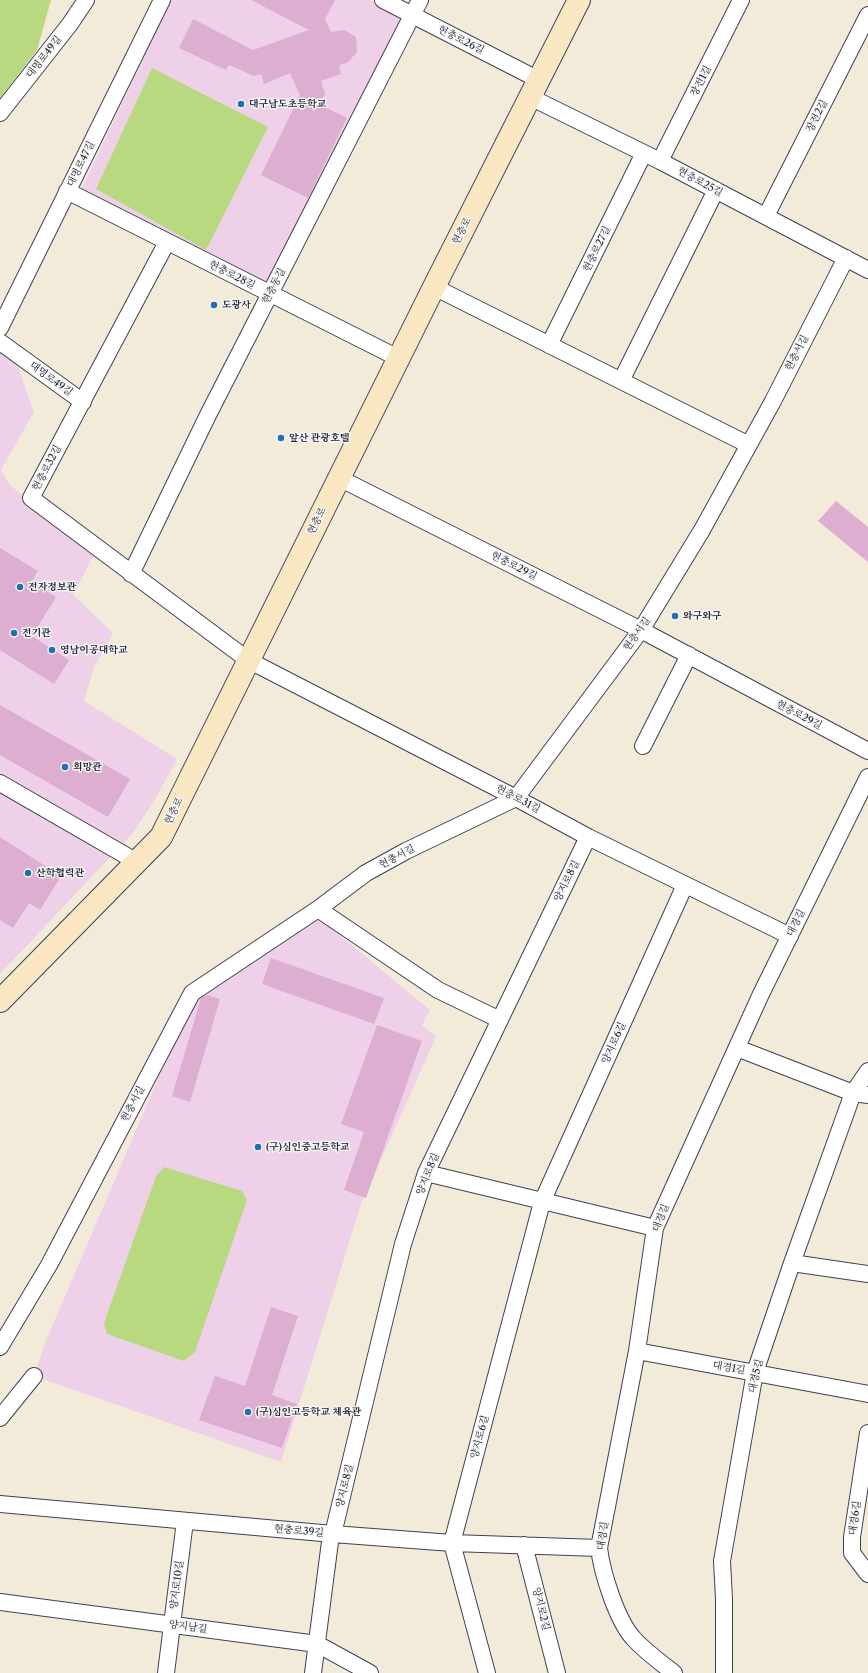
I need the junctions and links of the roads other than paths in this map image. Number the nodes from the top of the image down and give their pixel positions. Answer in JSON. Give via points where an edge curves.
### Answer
{"nodes":[{"id":1,"x":86,"y":0,"type":"edge"},
{"id":2,"x":162,"y":0,"type":"edge"},
{"id":3,"x":382,"y":0,"type":"edge"},
{"id":4,"x":420,"y":0,"type":"edge"},
{"id":5,"x":579,"y":0,"type":"edge"},
{"id":6,"x":741,"y":0,"type":"edge"},
{"id":7,"x":412,"y":15,"type":"junction"},
{"id":8,"x":868,"y":15,"type":"edge"},
{"id":9,"x":535,"y":88,"type":"junction"},
{"id":10,"x":0,"y":113,"type":"edge"},
{"id":11,"x":644,"y":153,"type":"junction"},
{"id":12,"x":660,"y":161,"type":"junction"},
{"id":13,"x":716,"y":190,"type":"junction"},
{"id":14,"x":67,"y":191,"type":"junction"},
{"id":15,"x":766,"y":216,"type":"junction"},
{"id":16,"x":167,"y":242,"type":"junction"},
{"id":17,"x":846,"y":258,"type":"junction"},
{"id":18,"x":867,"y":266,"type":"edge"},
{"id":19,"x":434,"y":287,"type":"junction"},
{"id":20,"x":270,"y":294,"type":"junction"},
{"id":21,"x":0,"y":328,"type":"edge"},
{"id":22,"x":0,"y":342,"type":"edge"},
{"id":23,"x":549,"y":345,"type":"junction"},
{"id":24,"x":398,"y":358,"type":"junction"},
{"id":25,"x":621,"y":381,"type":"junction"},
{"id":26,"x":83,"y":402,"type":"junction"},
{"id":27,"x":749,"y":445,"type":"junction"},
{"id":28,"x":339,"y":478,"type":"junction"},
{"id":29,"x":131,"y":574,"type":"junction"},
{"id":30,"x":641,"y":630,"type":"junction"},
{"id":31,"x":689,"y":656,"type":"junction"},
{"id":32,"x":248,"y":660,"type":"junction"},
{"id":33,"x":643,"y":746,"type":"dead end"},
{"id":34,"x":868,"y":752,"type":"edge"},
{"id":35,"x":868,"y":777,"type":"edge"},
{"id":36,"x":0,"y":783,"type":"edge"},
{"id":37,"x":516,"y":798,"type":"junction"},
{"id":38,"x":588,"y":837,"type":"junction"},
{"id":39,"x":137,"y":862,"type":"junction"},
{"id":40,"x":685,"y":885,"type":"junction"},
{"id":41,"x":318,"y":909,"type":"junction"},
{"id":42,"x":790,"y":936,"type":"junction"},
{"id":43,"x":0,"y":1001,"type":"edge"},
{"id":44,"x":500,"y":1020,"type":"junction"},
{"id":45,"x":737,"y":1048,"type":"junction"},
{"id":46,"x":868,"y":1071,"type":"edge"},
{"id":47,"x":860,"y":1094,"type":"edge"},
{"id":48,"x":426,"y":1173,"type":"junction"},
{"id":49,"x":542,"y":1202,"type":"junction"},
{"id":50,"x":655,"y":1228,"type":"junction"},
{"id":51,"x":792,"y":1262,"type":"junction"},
{"id":52,"x":868,"y":1274,"type":"edge"},
{"id":53,"x":0,"y":1347,"type":"edge"},
{"id":54,"x":637,"y":1351,"type":"junction"},
{"id":55,"x":755,"y":1372,"type":"junction"},
{"id":56,"x":34,"y":1376,"type":"dead end"},
{"id":57,"x":868,"y":1394,"type":"edge"},
{"id":58,"x":0,"y":1418,"type":"edge"},
{"id":59,"x":868,"y":1433,"type":"edge"},
{"id":60,"x":0,"y":1504,"type":"edge"},
{"id":61,"x":185,"y":1521,"type":"junction"},
{"id":62,"x":332,"y":1534,"type":"junction"},
{"id":63,"x":452,"y":1542,"type":"junction"},
{"id":64,"x":524,"y":1545,"type":"junction"},
{"id":65,"x":599,"y":1548,"type":"junction"},
{"id":66,"x":868,"y":1574,"type":"edge"},
{"id":67,"x":0,"y":1602,"type":"edge"},
{"id":68,"x":172,"y":1625,"type":"junction"},
{"id":69,"x":317,"y":1644,"type":"junction"},
{"id":70,"x":166,"y":1673,"type":"edge"},
{"id":71,"x":313,"y":1673,"type":"edge"},
{"id":72,"x":370,"y":1673,"type":"edge"},
{"id":73,"x":487,"y":1673,"type":"edge"},
{"id":74,"x":557,"y":1673,"type":"edge"},
{"id":75,"x":674,"y":1673,"type":"edge"},
{"id":76,"x":724,"y":1673,"type":"edge"}],
"edges":[{"from":1,"to":10,"type":"street","name":"대명로49길"},
{"from":2,"to":14,"type":"street","name":"대명로47길"},
{"from":3,"to":7,"type":"street","name":"현충로26길"},
{"from":4,"to":7,"type":"street","name":"현충동길"},
{"from":5,"to":9,"type":"main road","name":"현충로"},
{"from":6,"to":12,"type":"street","name":"장전1길"},
{"from":7,"to":9,"type":"street","name":"현충로26길"},
{"from":7,"to":20,"type":"street","name":"현충동길"},
{"from":8,"to":15,"type":"street","name":"장전2길"},
{"from":9,"to":11,"type":"street","name":"현충로25길"},
{"from":9,"to":19,"type":"main road","name":"현충로"},
{"from":11,"to":12,"type":"street","name":"현충로25길"},
{"from":11,"to":23,"type":"street","name":"현충로27길"},
{"from":12,"to":13,"type":"street","name":"현충로25길"},
{"from":13,"to":15,"type":"street","name":"현충로25길"},
{"from":13,"to":25,"type":"street"},
{"from":14,"to":16,"type":"street","name":"현충로28길"},
{"from":14,"to":21,"type":"street","name":"대명로47길"},
{"from":15,"to":17,"type":"street","name":"현충로25길"},
{"from":16,"to":20,"type":"street","name":"현충로28길"},
{"from":16,"to":26,"type":"street","name":"현충로32길"},
{"from":17,"to":18,"type":"street","name":"현충로25길"},
{"from":17,"to":27,"type":"street","name":"현충서길"},
{"from":19,"to":23,"type":"street"},
{"from":19,"to":24,"type":"main road","name":"현충로"},
{"from":20,"to":24,"type":"street","name":"현충로28길"},
{"from":20,"to":29,"type":"street","name":"현충동길"},
{"from":22,"to":26,"type":"street","name":"대명로49길"},
{"from":23,"to":25,"type":"street"},
{"from":24,"to":28,"type":"main road","name":"현충로"},
{"from":25,"to":27,"type":"street"},
{"from":26,"to":29,"type":"street","name":"현충로32길","via":[[31,498]]},
{"from":27,"to":30,"type":"street","name":"현충서길","via":[[702,530]]},
{"from":28,"to":30,"type":"street","name":"현충로29길"},
{"from":28,"to":32,"type":"main road","name":"현충로"},
{"from":29,"to":32,"type":"street","name":"현충로32길"},
{"from":30,"to":31,"type":"street","name":"현충로29길"},
{"from":30,"to":37,"type":"street","name":"현충서길"},
{"from":31,"to":33,"type":"street"},
{"from":31,"to":34,"type":"street","name":"현충로29길"},
{"from":32,"to":37,"type":"street","name":"현충로31길"},
{"from":32,"to":39,"type":"main road","name":"현충로","via":[[161,837]]},
{"from":35,"to":42,"type":"street","name":"대경길"},
{"from":36,"to":39,"type":"street"},
{"from":37,"to":38,"type":"street","name":"현충로31길"},
{"from":37,"to":41,"type":"street","name":"현충서길","via":[[366,873]]},
{"from":38,"to":40,"type":"street","name":"현충로31길"},
{"from":38,"to":44,"type":"street","name":"양지로8길"},
{"from":39,"to":43,"type":"main road","name":"현충로"},
{"from":40,"to":42,"type":"street","name":"현충로31길"},
{"from":40,"to":49,"type":"street","name":"양지로6길"},
{"from":41,"to":44,"type":"street","via":[[438,990]]},
{"from":41,"to":53,"type":"street","name":"현충서길","via":[[192,992],[49,1265]]},
{"from":42,"to":45,"type":"street","name":"대경길"},
{"from":44,"to":48,"type":"street","name":"양지로8길"},
{"from":45,"to":47,"type":"street"},
{"from":45,"to":50,"type":"street","name":"대경길"},
{"from":46,"to":47,"type":"street","name":"대경5길"},
{"from":47,"to":51,"type":"street","name":"대경5길"},
{"from":48,"to":49,"type":"street"},
{"from":48,"to":62,"type":"street","name":"양지로8길","via":[[403,1244]]},
{"from":49,"to":50,"type":"street"},
{"from":49,"to":63,"type":"street","name":"양지로6길"},
{"from":50,"to":54,"type":"street","name":"대경길"},
{"from":51,"to":52,"type":"street"},
{"from":51,"to":55,"type":"street","name":"대경5길"},
{"from":54,"to":55,"type":"street","name":"대경1길"},
{"from":54,"to":65,"type":"street","name":"대경길"},
{"from":55,"to":57,"type":"street","name":"대경1길"},
{"from":55,"to":76,"type":"street","name":"대경5길","via":[[722,1561]]},
{"from":56,"to":58,"type":"street"},
{"from":59,"to":66,"type":"street","name":"대경6길","via":[[852,1537],[852,1552]]},
{"from":60,"to":61,"type":"street","name":"현충로39길"},
{"from":61,"to":62,"type":"street","name":"현충로39길"},
{"from":61,"to":68,"type":"street","name":"양지로10길"},
{"from":62,"to":63,"type":"street","name":"현충로39길"},
{"from":62,"to":69,"type":"street","name":"양지로8길"},
{"from":63,"to":64,"type":"street","name":"현충로39길"},
{"from":63,"to":73,"type":"street","name":"양지로6길"},
{"from":64,"to":65,"type":"street","name":"현충로39길"},
{"from":64,"to":74,"type":"street","name":"양지로2길"},
{"from":65,"to":75,"type":"street","name":"대경길","via":[[610,1593],[622,1621],[633,1638]]},
{"from":67,"to":68,"type":"street","name":"양지남길"},
{"from":68,"to":69,"type":"street","name":"양지남길"},
{"from":68,"to":70,"type":"street","name":"양지로10길"},
{"from":69,"to":71,"type":"street","name":"양지로8길"},
{"from":69,"to":72,"type":"street","name":"양지남길"}]}
